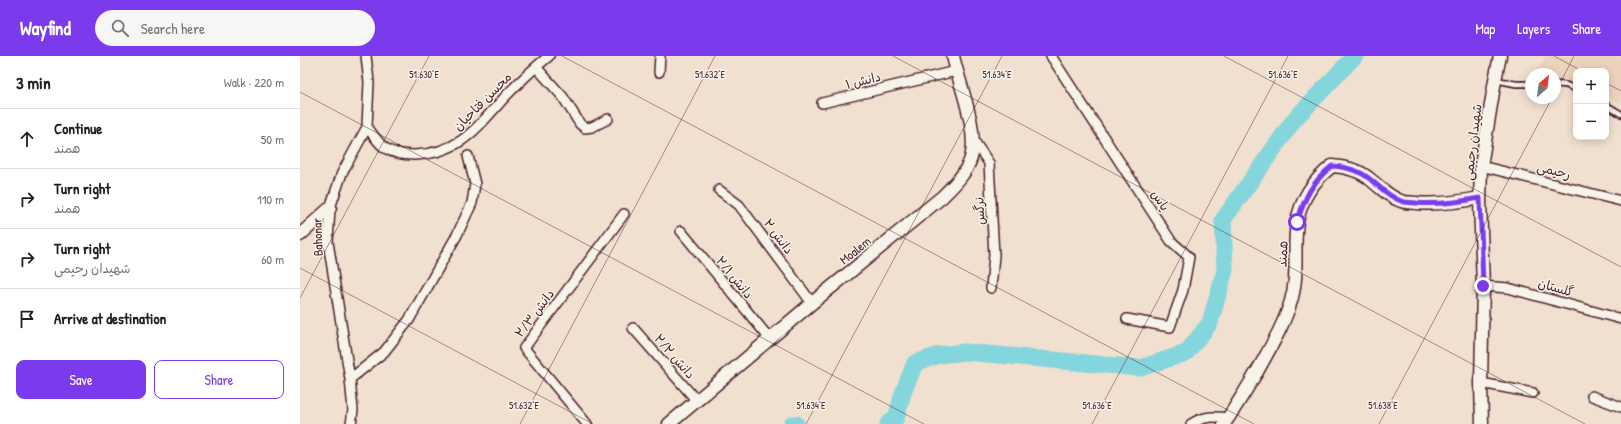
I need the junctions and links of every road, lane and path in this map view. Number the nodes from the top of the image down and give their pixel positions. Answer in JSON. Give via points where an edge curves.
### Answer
{"nodes":[{"id":1,"x":366,"y":56,"type":"edge"},
{"id":2,"x":548,"y":56,"type":"edge"},
{"id":3,"x":660,"y":56,"type":"edge"},
{"id":4,"x":953,"y":56,"type":"edge"},
{"id":5,"x":1051,"y":56,"type":"edge"},
{"id":6,"x":1500,"y":56,"type":"edge"},
{"id":7,"x":536,"y":67,"type":"junction"},
{"id":8,"x":956,"y":70,"type":"junction"},
{"id":9,"x":659,"y":72,"type":"dead end"},
{"id":10,"x":1494,"y":80,"type":"junction"},
{"id":11,"x":1525,"y":84,"type":"edge"},
{"id":12,"x":1561,"y":85,"type":"edge"},
{"id":13,"x":1573,"y":88,"type":"edge"},
{"id":14,"x":822,"y":103,"type":"dead end"},
{"id":15,"x":1609,"y":107,"type":"edge"},
{"id":16,"x":1621,"y":114,"type":"edge"},
{"id":17,"x":608,"y":120,"type":"dead end"},
{"id":18,"x":367,"y":127,"type":"junction"},
{"id":19,"x":972,"y":138,"type":"junction"},
{"id":20,"x":468,"y":156,"type":"dead end"},
{"id":21,"x":1481,"y":166,"type":"junction"},
{"id":22,"x":719,"y":190,"type":"dead end"},
{"id":23,"x":1480,"y":198,"type":"junction"},
{"id":24,"x":1621,"y":201,"type":"edge"},
{"id":25,"x":330,"y":208,"type":"junction"},
{"id":26,"x":624,"y":214,"type":"dead end"},
{"id":27,"x":681,"y":231,"type":"dead end"},
{"id":28,"x":300,"y":235,"type":"edge"},
{"id":29,"x":1483,"y":286,"type":"junction"},
{"id":30,"x":991,"y":288,"type":"dead end"},
{"id":31,"x":812,"y":303,"type":"junction"},
{"id":32,"x":1127,"y":319,"type":"dead end"},
{"id":33,"x":1621,"y":319,"type":"edge"},
{"id":34,"x":633,"y":328,"type":"dead end"},
{"id":35,"x":770,"y":339,"type":"junction"},
{"id":36,"x":350,"y":379,"type":"junction"},
{"id":37,"x":1481,"y":383,"type":"junction"},
{"id":38,"x":1533,"y":393,"type":"dead end"},
{"id":39,"x":1592,"y":396,"type":"dead end"},
{"id":40,"x":697,"y":401,"type":"junction"},
{"id":41,"x":1621,"y":407,"type":"edge"},
{"id":42,"x":1226,"y":421,"type":"edge"},
{"id":43,"x":351,"y":424,"type":"edge"},
{"id":44,"x":587,"y":424,"type":"edge"},
{"id":45,"x":668,"y":424,"type":"edge"},
{"id":46,"x":1191,"y":424,"type":"edge"},
{"id":47,"x":1482,"y":424,"type":"edge"}],
"edges":[{"from":1,"to":18,"type":"street","name":"Bahonar","via":[[369,82]]},
{"from":2,"to":7,"type":"street","name":"محسن فتاحیان"},
{"from":3,"to":9,"type":"street"},
{"from":4,"to":8,"type":"street","name":"Moalem"},
{"from":5,"to":32,"type":"street","name":"یاس","via":[[1171,241],[1189,257],[1183,290],[1170,328]]},
{"from":6,"to":10,"type":"street","name":"شهیدان رحیمی"},
{"from":7,"to":17,"type":"street","via":[[585,128]]},
{"from":7,"to":18,"type":"street","name":"محسن فتاحیان","via":[[480,125],[462,141],[443,150],[402,155],[384,148]]},
{"from":8,"to":14,"type":"street","name":"دانش ۱"},
{"from":8,"to":19,"type":"street","name":"Moalem","via":[[968,112]]},
{"from":10,"to":11,"type":"lane"},
{"from":10,"to":21,"type":"street","name":"شهیدان رحیمی"},
{"from":12,"to":13,"type":"lane"},
{"from":15,"to":16,"type":"lane"},
{"from":18,"to":25,"type":"street","name":"Bahonar","via":[[342,173]]},
{"from":19,"to":30,"type":"street","name":"نرگس","via":[[989,163],[994,255]]},
{"from":19,"to":31,"type":"street","name":"Moalem","via":[[971,158],[961,178],[942,197]]},
{"from":20,"to":36,"type":"street","via":[[474,184],[472,203],[456,235],[409,320],[384,352]]},
{"from":21,"to":23,"type":"street","name":"شهیدان رحیمی"},
{"from":21,"to":24,"type":"street","name":"رحیمی"},
{"from":22,"to":31,"type":"street","name":"دانش ۲","via":[[739,205]]},
{"from":23,"to":29,"type":"street","name":"شهیدان رحیمی"},
{"from":23,"to":42,"type":"street","name":"همند","via":[[1429,204],[1401,201],[1383,192],[1371,179],[1358,171],[1332,166],[1321,175],[1304,201],[1297,222],[1296,272],[1292,300],[1277,337]]},
{"from":25,"to":28,"type":"street"},
{"from":25,"to":36,"type":"street","name":"Bahonar","via":[[328,242]]},
{"from":26,"to":44,"type":"street","name":"دانش ۲/۳","via":[[524,348]]},
{"from":27,"to":35,"type":"street","name":"دانش ۲/۱"},
{"from":29,"to":33,"type":"street","name":"گلستان","via":[[1508,288]]},
{"from":29,"to":37,"type":"street","name":"شهیدان رحیمی"},
{"from":31,"to":35,"type":"street","name":"Moalem"},
{"from":34,"to":40,"type":"street","name":"دانش ۲/۲"},
{"from":35,"to":40,"type":"street","name":"Moalem"},
{"from":36,"to":43,"type":"street","name":"Bahonar","via":[[353,410]]},
{"from":37,"to":38,"type":"street"},
{"from":37,"to":47,"type":"street","name":"شهیدان رحیمی"},
{"from":39,"to":41,"type":"street"},
{"from":40,"to":45,"type":"street","name":"Moalem"},
{"from":42,"to":46,"type":"street","via":[[1214,416],[1199,419]]}]}
